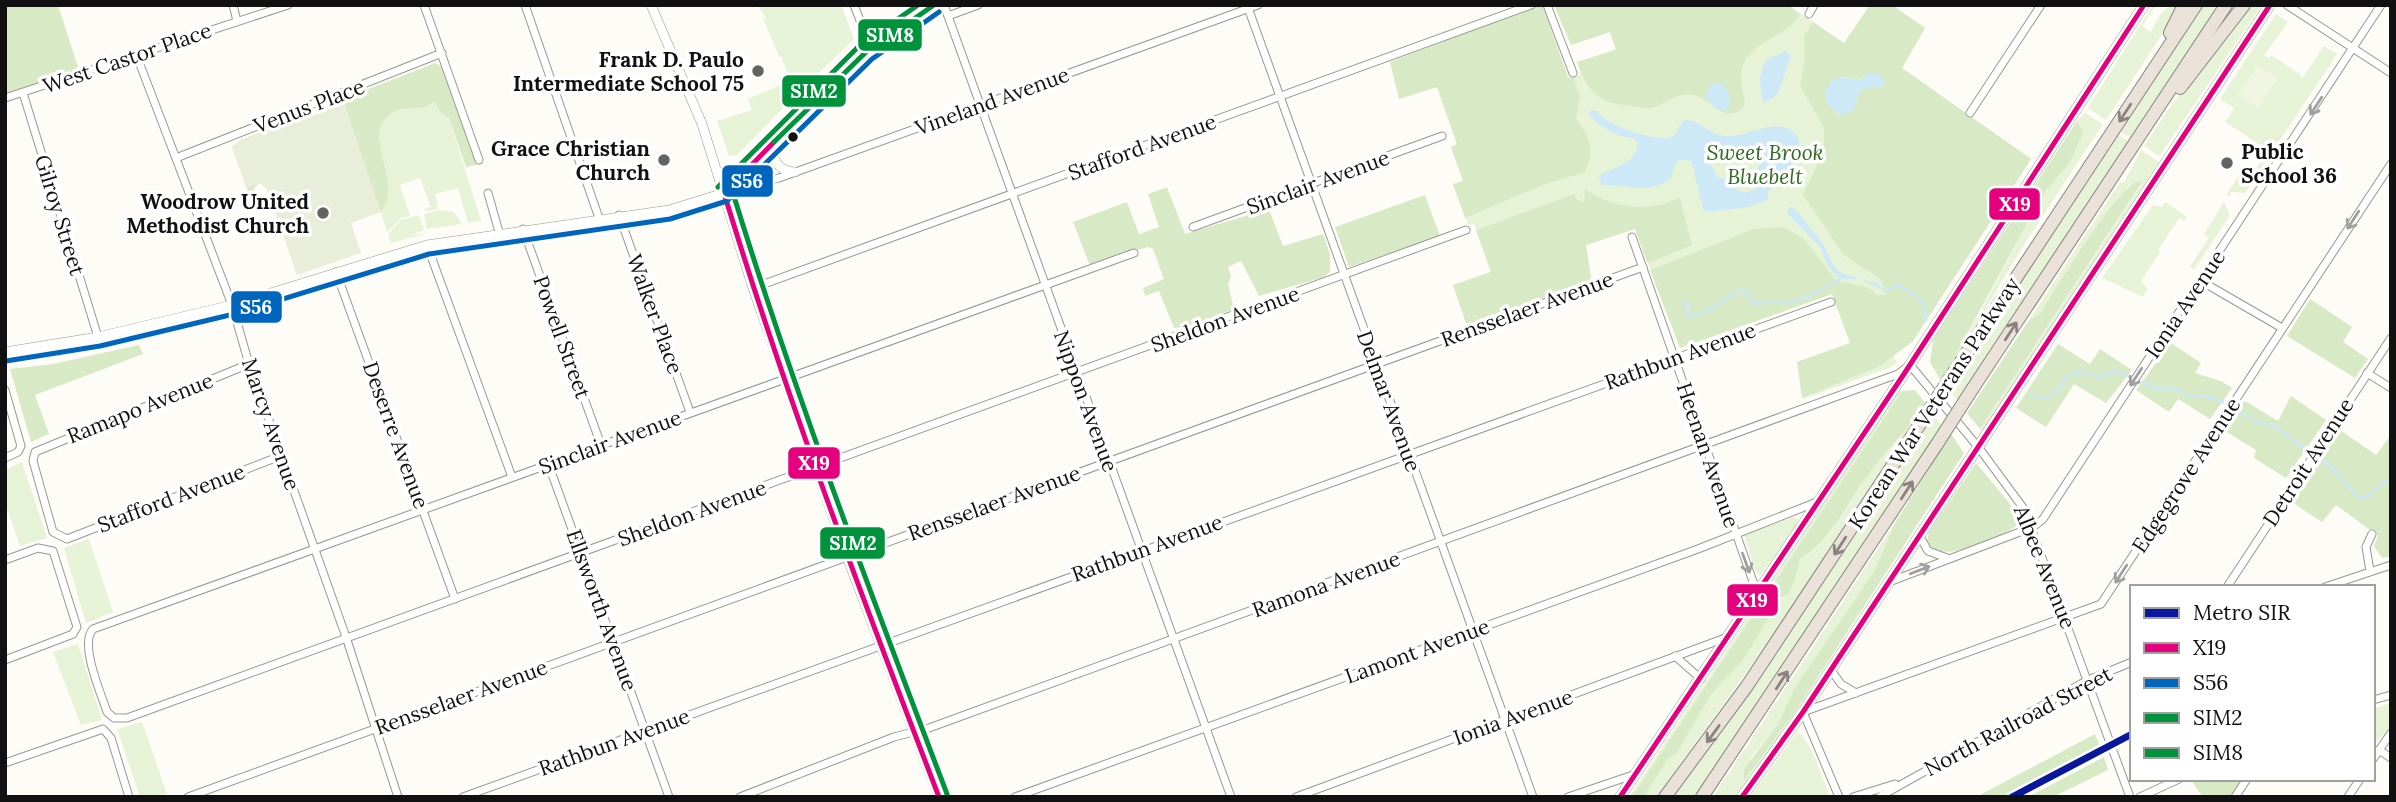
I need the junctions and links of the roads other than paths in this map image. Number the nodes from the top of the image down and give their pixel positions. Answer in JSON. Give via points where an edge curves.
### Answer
{"nodes":[{"id":1,"x":233,"y":5,"type":"edge"},
{"id":2,"x":288,"y":5,"type":"edge"},
{"id":3,"x":424,"y":5,"type":"edge"},
{"id":4,"x":525,"y":5,"type":"edge"},
{"id":5,"x":651,"y":5,"type":"edge"},
{"id":6,"x":854,"y":5,"type":"edge"},
{"id":7,"x":934,"y":5,"type":"edge"},
{"id":8,"x":944,"y":5,"type":"edge"},
{"id":9,"x":978,"y":5,"type":"edge"},
{"id":10,"x":1258,"y":5,"type":"edge"},
{"id":11,"x":1531,"y":5,"type":"edge"},
{"id":12,"x":1547,"y":5,"type":"edge"},
{"id":13,"x":1814,"y":5,"type":"edge"},
{"id":14,"x":2041,"y":5,"type":"edge"},
{"id":15,"x":2144,"y":5,"type":"edge"},
{"id":16,"x":2184,"y":5,"type":"edge"},
{"id":17,"x":2196,"y":5,"type":"edge"},
{"id":18,"x":2226,"y":5,"type":"edge"},
{"id":19,"x":2244,"y":5,"type":"edge"},
{"id":20,"x":2270,"y":5,"type":"edge"},
{"id":21,"x":2287,"y":5,"type":"edge"},
{"id":22,"x":2381,"y":5,"type":"edge"},
{"id":23,"x":1247,"y":7,"type":"edge"},
{"id":24,"x":1809,"y":13,"type":"dead end"},
{"id":25,"x":948,"y":16,"type":"junction"},
{"id":26,"x":237,"y":21,"type":"junction"},
{"id":27,"x":871,"y":48,"type":"junction"},
{"id":28,"x":2353,"y":48,"type":"junction"},
{"id":29,"x":442,"y":53,"type":"junction"},
{"id":30,"x":136,"y":54,"type":"junction"},
{"id":31,"x":2163,"y":56,"type":"junction"},
{"id":32,"x":1573,"y":73,"type":"dead end"},
{"id":33,"x":2391,"y":73,"type":"edge"},
{"id":34,"x":23,"y":93,"type":"junction"},
{"id":35,"x":1279,"y":97,"type":"junction"},
{"id":36,"x":5,"y":98,"type":"edge"},
{"id":37,"x":979,"y":106,"type":"junction"},
{"id":38,"x":1970,"y":113,"type":"dead end"},
{"id":39,"x":2141,"y":134,"type":"junction"},
{"id":40,"x":1443,"y":136,"type":"dead end"},
{"id":41,"x":774,"y":142,"type":"junction"},
{"id":42,"x":176,"y":158,"type":"junction"},
{"id":43,"x":480,"y":160,"type":"dead end"},
{"id":44,"x":2391,"y":164,"type":"edge"},
{"id":45,"x":795,"y":172,"type":"junction"},
{"id":46,"x":1311,"y":185,"type":"junction"},
{"id":47,"x":488,"y":193,"type":"dead end"},
{"id":48,"x":724,"y":193,"type":"junction"},
{"id":49,"x":1012,"y":195,"type":"junction"},
{"id":50,"x":619,"y":215,"type":"junction"},
{"id":51,"x":598,"y":218,"type":"junction"},
{"id":52,"x":1193,"y":228,"type":"dead end"},
{"id":53,"x":523,"y":229,"type":"junction"},
{"id":54,"x":1466,"y":230,"type":"dead end"},
{"id":55,"x":499,"y":232,"type":"junction"},
{"id":56,"x":1632,"y":237,"type":"dead end"},
{"id":57,"x":428,"y":245,"type":"junction"},
{"id":58,"x":1134,"y":253,"type":"dead end"},
{"id":59,"x":1643,"y":267,"type":"junction"},
{"id":60,"x":336,"y":272,"type":"junction"},
{"id":61,"x":1344,"y":276,"type":"junction"},
{"id":62,"x":2201,"y":281,"type":"junction"},
{"id":63,"x":1044,"y":286,"type":"junction"},
{"id":64,"x":753,"y":288,"type":"junction"},
{"id":65,"x":1831,"y":302,"type":"dead end"},
{"id":66,"x":232,"y":305,"type":"junction"},
{"id":67,"x":2282,"y":328,"type":"junction"},
{"id":68,"x":98,"y":337,"type":"junction"},
{"id":69,"x":2391,"y":338,"type":"edge"},
{"id":70,"x":5,"y":352,"type":"edge"},
{"id":71,"x":1674,"y":357,"type":"junction"},
{"id":72,"x":249,"y":364,"type":"junction"},
{"id":73,"x":1376,"y":365,"type":"junction"},
{"id":74,"x":1910,"y":365,"type":"junction"},
{"id":75,"x":1075,"y":373,"type":"junction"},
{"id":76,"x":2367,"y":373,"type":"junction"},
{"id":77,"x":785,"y":378,"type":"junction"},
{"id":78,"x":2391,"y":387,"type":"edge"},
{"id":79,"x":5,"y":390,"type":"edge"},
{"id":80,"x":690,"y":412,"type":"junction"},
{"id":81,"x":601,"y":445,"type":"junction"},
{"id":82,"x":1705,"y":445,"type":"junction"},
{"id":83,"x":1979,"y":448,"type":"junction"},
{"id":84,"x":1408,"y":453,"type":"junction"},
{"id":85,"x":283,"y":455,"type":"junction"},
{"id":86,"x":5,"y":458,"type":"edge"},
{"id":87,"x":1109,"y":461,"type":"junction"},
{"id":88,"x":548,"y":463,"type":"junction"},
{"id":89,"x":816,"y":467,"type":"junction"},
{"id":90,"x":512,"y":477,"type":"junction"},
{"id":91,"x":1818,"y":502,"type":"junction"},
{"id":92,"x":423,"y":510,"type":"junction"},
{"id":93,"x":2032,"y":527,"type":"junction"},
{"id":94,"x":1735,"y":533,"type":"junction"},
{"id":95,"x":2372,"y":534,"type":"dead end"},
{"id":96,"x":1919,"y":535,"type":"junction"},
{"id":97,"x":59,"y":537,"type":"joint"},
{"id":98,"x":1440,"y":542,"type":"junction"},
{"id":99,"x":1140,"y":550,"type":"junction"},
{"id":100,"x":315,"y":551,"type":"junction"},
{"id":101,"x":581,"y":553,"type":"junction"},
{"id":102,"x":847,"y":557,"type":"junction"},
{"id":103,"x":1952,"y":558,"type":"junction"},
{"id":104,"x":5,"y":560,"type":"edge"},
{"id":105,"x":2391,"y":565,"type":"edge"},
{"id":106,"x":2370,"y":571,"type":"junction"},
{"id":107,"x":1889,"y":582,"type":"junction"},
{"id":108,"x":2228,"y":585,"type":"edge"},
{"id":109,"x":2331,"y":585,"type":"edge"},
{"id":110,"x":1757,"y":593,"type":"junction"},
{"id":111,"x":455,"y":599,"type":"junction"},
{"id":112,"x":2066,"y":618,"type":"junction"},
{"id":113,"x":1473,"y":631,"type":"junction"},
{"id":114,"x":346,"y":637,"type":"junction"},
{"id":115,"x":1729,"y":637,"type":"junction"},
{"id":116,"x":1174,"y":640,"type":"junction"},
{"id":117,"x":613,"y":642,"type":"junction"},
{"id":118,"x":879,"y":645,"type":"junction"},
{"id":119,"x":1675,"y":656,"type":"junction"},
{"id":120,"x":5,"y":660,"type":"edge"},
{"id":121,"x":2130,"y":663,"type":"edge"},
{"id":122,"x":1831,"y":670,"type":"junction"},
{"id":123,"x":1701,"y":679,"type":"junction"},
{"id":124,"x":2088,"y":680,"type":"junction"},
{"id":125,"x":1856,"y":693,"type":"junction"},
{"id":126,"x":1803,"y":712,"type":"junction"},
{"id":127,"x":114,"y":718,"type":"joint"},
{"id":128,"x":1505,"y":721,"type":"junction"},
{"id":129,"x":376,"y":727,"type":"junction"},
{"id":130,"x":1206,"y":729,"type":"junction"},
{"id":131,"x":646,"y":731,"type":"junction"},
{"id":132,"x":913,"y":732,"type":"junction"},
{"id":133,"x":2391,"y":733,"type":"edge"},
{"id":134,"x":2379,"y":750,"type":"junction"},
{"id":135,"x":2375,"y":756,"type":"edge"},
{"id":136,"x":2391,"y":758,"type":"edge"},
{"id":137,"x":5,"y":763,"type":"edge"},
{"id":138,"x":1637,"y":774,"type":"junction"},
{"id":139,"x":1906,"y":781,"type":"junction"},
{"id":140,"x":2175,"y":781,"type":"edge"},
{"id":141,"x":2246,"y":781,"type":"edge"},
{"id":142,"x":2359,"y":781,"type":"edge"},
{"id":143,"x":129,"y":797,"type":"edge"},
{"id":144,"x":188,"y":797,"type":"edge"},
{"id":145,"x":398,"y":797,"type":"edge"},
{"id":146,"x":463,"y":797,"type":"edge"},
{"id":147,"x":669,"y":797,"type":"edge"},
{"id":148,"x":740,"y":797,"type":"edge"},
{"id":149,"x":939,"y":797,"type":"edge"},
{"id":150,"x":1015,"y":797,"type":"edge"},
{"id":151,"x":1231,"y":797,"type":"edge"},
{"id":152,"x":1296,"y":797,"type":"edge"},
{"id":153,"x":1533,"y":797,"type":"edge"},
{"id":154,"x":1568,"y":797,"type":"edge"},
{"id":155,"x":1620,"y":797,"type":"edge"},
{"id":156,"x":1665,"y":797,"type":"edge"},
{"id":157,"x":1702,"y":797,"type":"edge"},
{"id":158,"x":1742,"y":797,"type":"edge"},
{"id":159,"x":1839,"y":797,"type":"edge"},
{"id":160,"x":1853,"y":797,"type":"edge"},
{"id":161,"x":1879,"y":797,"type":"edge"},
{"id":162,"x":2130,"y":797,"type":"edge"},
{"id":163,"x":2140,"y":797,"type":"edge"},
{"id":164,"x":2235,"y":797,"type":"edge"},
{"id":165,"x":2348,"y":797,"type":"edge"}],
"edges":[{"from":1,"to":26,"type":"street"},
{"from":2,"to":26,"type":"street","name":"West Castor Place"},
{"from":3,"to":29,"type":"street"},
{"from":4,"to":51,"type":"street"},
{"from":5,"to":48,"type":"street","via":[[694,103]]},
{"from":6,"to":27,"type":"street"},
{"from":7,"to":27,"type":"street"},
{"from":8,"to":25,"type":"street","name":"Nippon Avenue"},
{"from":9,"to":25,"type":"street"},
{"from":10,"to":23,"type":"street","name":"Vineland Avenue"},
{"from":11,"to":35,"type":"street","name":"Stafford Avenue"},
{"from":12,"to":32,"type":"street"},
{"from":13,"to":24,"type":"street"},
{"from":14,"to":38,"type":"street"},
{"from":15,"to":74,"type":"main road"},
{"from":16,"to":31,"type":"highway"},
{"from":17,"to":31,"type":"highway","name":"Korean War Veterans Parkway"},
{"from":18,"to":39,"type":"highway","name":"Korean War Veterans Parkway"},
{"from":19,"to":39,"type":"highway"},
{"from":20,"to":83,"type":"main road"},
{"from":21,"to":28,"type":"street"},
{"from":22,"to":28,"type":"street","name":"Ionia Avenue"},
{"from":23,"to":35,"type":"street","name":"Delmar Avenue"},
{"from":23,"to":37,"type":"street","name":"Vineland Avenue"},
{"from":25,"to":37,"type":"street","name":"Nippon Avenue"},
{"from":26,"to":30,"type":"street","name":"West Castor Place"},
{"from":27,"to":41,"type":"street"},
{"from":28,"to":33,"type":"street"},
{"from":28,"to":62,"type":"street","name":"Ionia Avenue","one_way":true},
{"from":29,"to":42,"type":"street","name":"Venus Place"},
{"from":29,"to":43,"type":"street"},
{"from":30,"to":34,"type":"street","name":"West Castor Place"},
{"from":30,"to":42,"type":"street","name":"Marcy Avenue"},
{"from":31,"to":156,"type":"highway","name":"Korean War Veterans Parkway","one_way":true,"bridge":true,"via":[[1758,670]]},
{"from":34,"to":36,"type":"street","name":"West Castor Place"},
{"from":34,"to":68,"type":"street","name":"Gilroy Street"},
{"from":35,"to":46,"type":"street","name":"Delmar Avenue"},
{"from":35,"to":49,"type":"street","name":"Stafford Avenue"},
{"from":37,"to":45,"type":"street","name":"Vineland Avenue"},
{"from":37,"to":49,"type":"street","name":"Nippon Avenue"},
{"from":157,"to":39,"type":"highway","name":"Korean War Veterans Parkway","one_way":true,"bridge":true},
{"from":40,"to":46,"type":"street","name":"Sinclair Avenue"},
{"from":41,"to":45,"type":"street","via":[[776,163]]},
{"from":41,"to":48,"type":"street"},
{"from":42,"to":66,"type":"street","name":"Marcy Avenue"},
{"from":44,"to":67,"type":"street","name":"Edgegrove Avenue","one_way":true},
{"from":45,"to":48,"type":"street","name":"Vineland Avenue"},
{"from":46,"to":52,"type":"street","name":"Sinclair Avenue"},
{"from":46,"to":61,"type":"street","name":"Delmar Avenue"},
{"from":47,"to":55,"type":"street"},
{"from":48,"to":50,"type":"street","via":[[668,210]]},
{"from":48,"to":64,"type":"street"},
{"from":49,"to":63,"type":"street","name":"Nippon Avenue"},
{"from":49,"to":64,"type":"street","name":"Stafford Avenue"},
{"from":50,"to":51,"type":"street"},
{"from":50,"to":80,"type":"street","name":"Walker Place"},
{"from":51,"to":53,"type":"street"},
{"from":53,"to":55,"type":"street"},
{"from":53,"to":81,"type":"street","name":"Powell Street"},
{"from":54,"to":61,"type":"street","name":"Sheldon Avenue"},
{"from":55,"to":57,"type":"street"},
{"from":56,"to":59,"type":"street","name":"Heenan Avenue"},
{"from":57,"to":60,"type":"street"},
{"from":57,"to":90,"type":"street"},
{"from":58,"to":63,"type":"street","name":"Sinclair Avenue"},
{"from":59,"to":71,"type":"street","name":"Heenan Avenue"},
{"from":59,"to":73,"type":"street","name":"Rensselaer Avenue"},
{"from":60,"to":66,"type":"street"},
{"from":60,"to":92,"type":"street","name":"Deserre Avenue"},
{"from":61,"to":73,"type":"street","name":"Delmar Avenue"},
{"from":61,"to":75,"type":"street","name":"Sheldon Avenue"},
{"from":62,"to":67,"type":"street"},
{"from":62,"to":93,"type":"street","name":"Ionia Avenue","one_way":true,"via":[[2043,519]]},
{"from":63,"to":75,"type":"street","name":"Nippon Avenue"},
{"from":63,"to":77,"type":"street","name":"Sinclair Avenue"},
{"from":64,"to":77,"type":"street"},
{"from":65,"to":71,"type":"street","name":"Rathbun Avenue"},
{"from":66,"to":68,"type":"street"},
{"from":66,"to":72,"type":"street","name":"Marcy Avenue"},
{"from":67,"to":112,"type":"street","name":"Edgegrove Avenue","one_way":true,"via":[[2101,604]]},
{"from":68,"to":70,"type":"street"},
{"from":69,"to":76,"type":"street","name":"Detroit Avenue"},
{"from":71,"to":82,"type":"street","name":"Heenan Avenue"},
{"from":71,"to":84,"type":"street","name":"Rathbun Avenue"},
{"from":72,"to":85,"type":"street","name":"Marcy Avenue"},
{"from":72,"to":97,"type":"street","name":"Ramapo Avenue","via":[[37,450],[33,454]]},
{"from":73,"to":84,"type":"street","name":"Delmar Avenue"},
{"from":73,"to":87,"type":"street","name":"Rensselaer Avenue"},
{"from":74,"to":82,"type":"street","name":"Ramona Avenue","via":[[1898,374]]},
{"from":74,"to":83,"type":"street","name":"Albee Avenue"},
{"from":74,"to":91,"type":"main road"},
{"from":75,"to":87,"type":"street","name":"Nippon Avenue"},
{"from":75,"to":89,"type":"street","name":"Sheldon Avenue"},
{"from":76,"to":78,"type":"street"},
{"from":76,"to":108,"type":"street","name":"Detroit Avenue"},
{"from":77,"to":80,"type":"street","name":"Sinclair Avenue"},
{"from":77,"to":89,"type":"street"},
{"from":79,"to":86,"type":"street","via":[[21,441],[20,450]]},
{"from":80,"to":81,"type":"street","name":"Sinclair Avenue"},
{"from":81,"to":88,"type":"street","name":"Sinclair Avenue"},
{"from":82,"to":94,"type":"street","name":"Heenan Avenue"},
{"from":82,"to":98,"type":"street","name":"Ramona Avenue"},
{"from":83,"to":93,"type":"street","name":"Albee Avenue","via":[[2019,499]]},
{"from":83,"to":96,"type":"main road"},
{"from":84,"to":98,"type":"street","name":"Delmar Avenue"},
{"from":84,"to":99,"type":"street","name":"Rathbun Avenue"},
{"from":85,"to":97,"type":"street","name":"Stafford Avenue","via":[[67,539]]},
{"from":85,"to":100,"type":"street","name":"Marcy Avenue"},
{"from":87,"to":99,"type":"street","name":"Nippon Avenue"},
{"from":87,"to":102,"type":"street","name":"Rensselaer Avenue"},
{"from":88,"to":90,"type":"street","name":"Sinclair Avenue"},
{"from":88,"to":101,"type":"street","name":"Ellsworth Avenue"},
{"from":89,"to":101,"type":"street","name":"Sheldon Avenue"},
{"from":89,"to":102,"type":"street"},
{"from":90,"to":92,"type":"street","name":"Sinclair Avenue"},
{"from":91,"to":94,"type":"street","name":"Lamont Avenue"},
{"from":91,"to":110,"type":"main road"},
{"from":92,"to":100,"type":"street","name":"Sinclair Avenue"},
{"from":92,"to":111,"type":"street","name":"Deserre Avenue"},
{"from":93,"to":103,"type":"street","name":"Ionia Avenue"},
{"from":93,"to":112,"type":"street","name":"Albee Avenue"},
{"from":94,"to":110,"type":"street","name":"Heenan Avenue","one_way":true},
{"from":94,"to":113,"type":"street","name":"Lamont Avenue"},
{"from":95,"to":106,"type":"street","via":[[2366,555]]},
{"from":96,"to":103,"type":"street","via":[[1932,554]]},
{"from":96,"to":107,"type":"main road"},
{"from":98,"to":113,"type":"street","name":"Delmar Avenue"},
{"from":98,"to":116,"type":"street","name":"Ramona Avenue"},
{"from":99,"to":116,"type":"street","name":"Nippon Avenue"},
{"from":99,"to":118,"type":"street","name":"Rathbun Avenue"},
{"from":100,"to":114,"type":"street","name":"Marcy Avenue"},
{"from":100,"to":127,"type":"street","name":"Sinclair Avenue","via":[[93,629],[87,647],[107,712]]},
{"from":101,"to":111,"type":"street","name":"Sheldon Avenue"},
{"from":101,"to":117,"type":"street","name":"Ellsworth Avenue"},
{"from":102,"to":117,"type":"street","name":"Rensselaer Avenue"},
{"from":102,"to":118,"type":"street"},
{"from":107,"to":103,"type":"street","name":"Ionia Avenue","one_way":true},
{"from":104,"to":120,"type":"street","via":[[38,548],[50,549],[56,555],[76,624],[76,632]]},
{"from":105,"to":106,"type":"street"},
{"from":106,"to":109,"type":"street"},
{"from":107,"to":122,"type":"main road"},
{"from":110,"to":115,"type":"main road"},
{"from":111,"to":114,"type":"street","name":"Sheldon Avenue"},
{"from":112,"to":124,"type":"street","name":"Albee Avenue"},
{"from":112,"to":125,"type":"street","name":"Edgegrove Avenue"},
{"from":113,"to":128,"type":"street","name":"Delmar Avenue"},
{"from":113,"to":130,"type":"street","name":"Lamont Avenue"},
{"from":114,"to":127,"type":"street","name":"Sheldon Avenue","via":[[127,718]]},
{"from":114,"to":129,"type":"street","name":"Marcy Avenue"},
{"from":115,"to":119,"type":"street","name":"Ionia Avenue"},
{"from":115,"to":123,"type":"main road"},
{"from":116,"to":130,"type":"street","name":"Nippon Avenue"},
{"from":116,"to":132,"type":"street","name":"Ramona Avenue"},
{"from":117,"to":129,"type":"street","name":"Rensselaer Avenue"},
{"from":117,"to":131,"type":"street","name":"Ellsworth Avenue"},
{"from":118,"to":131,"type":"street","name":"Rathbun Avenue"},
{"from":118,"to":132,"type":"street"},
{"from":119,"to":123,"type":"street"},
{"from":119,"to":128,"type":"street","name":"Ionia Avenue"},
{"from":121,"to":124,"type":"street","name":"North Railroad Street"},
{"from":122,"to":125,"type":"street","via":[[1841,684]]},
{"from":122,"to":126,"type":"main road"},
{"from":123,"to":138,"type":"main road"},
{"from":124,"to":139,"type":"street","name":"North Railroad Street"},
{"from":124,"to":162,"type":"street","name":"Albee Avenue"},
{"from":125,"to":126,"type":"street","name":"Edgegrove Avenue"},
{"from":126,"to":158,"type":"main road"},
{"from":126,"to":159,"type":"street"},
{"from":128,"to":152,"type":"street","name":"Ionia Avenue"},
{"from":128,"to":153,"type":"street","name":"Delmar Avenue"},
{"from":129,"to":144,"type":"street","name":"Rensselaer Avenue"},
{"from":129,"to":145,"type":"street","name":"Marcy Avenue"},
{"from":130,"to":150,"type":"street","name":"Lamont Avenue"},
{"from":130,"to":151,"type":"street","name":"Nippon Avenue"},
{"from":131,"to":146,"type":"street","name":"Rathbun Avenue"},
{"from":131,"to":147,"type":"street","name":"Ellsworth Avenue"},
{"from":132,"to":148,"type":"street","name":"Ramona Avenue"},
{"from":132,"to":149,"type":"street"},
{"from":133,"to":134,"type":"street"},
{"from":134,"to":135,"type":"street"},
{"from":134,"to":136,"type":"street"},
{"from":137,"to":143,"type":"street","via":[[105,730]]},
{"from":138,"to":154,"type":"street"},
{"from":138,"to":155,"type":"main road"},
{"from":139,"to":160,"type":"street","name":"North Railroad Street"},
{"from":139,"to":161,"type":"street","name":"North Railroad Street"},
{"from":140,"to":163,"type":"street"},
{"from":141,"to":164,"type":"street"},
{"from":142,"to":165,"type":"street"}]}
